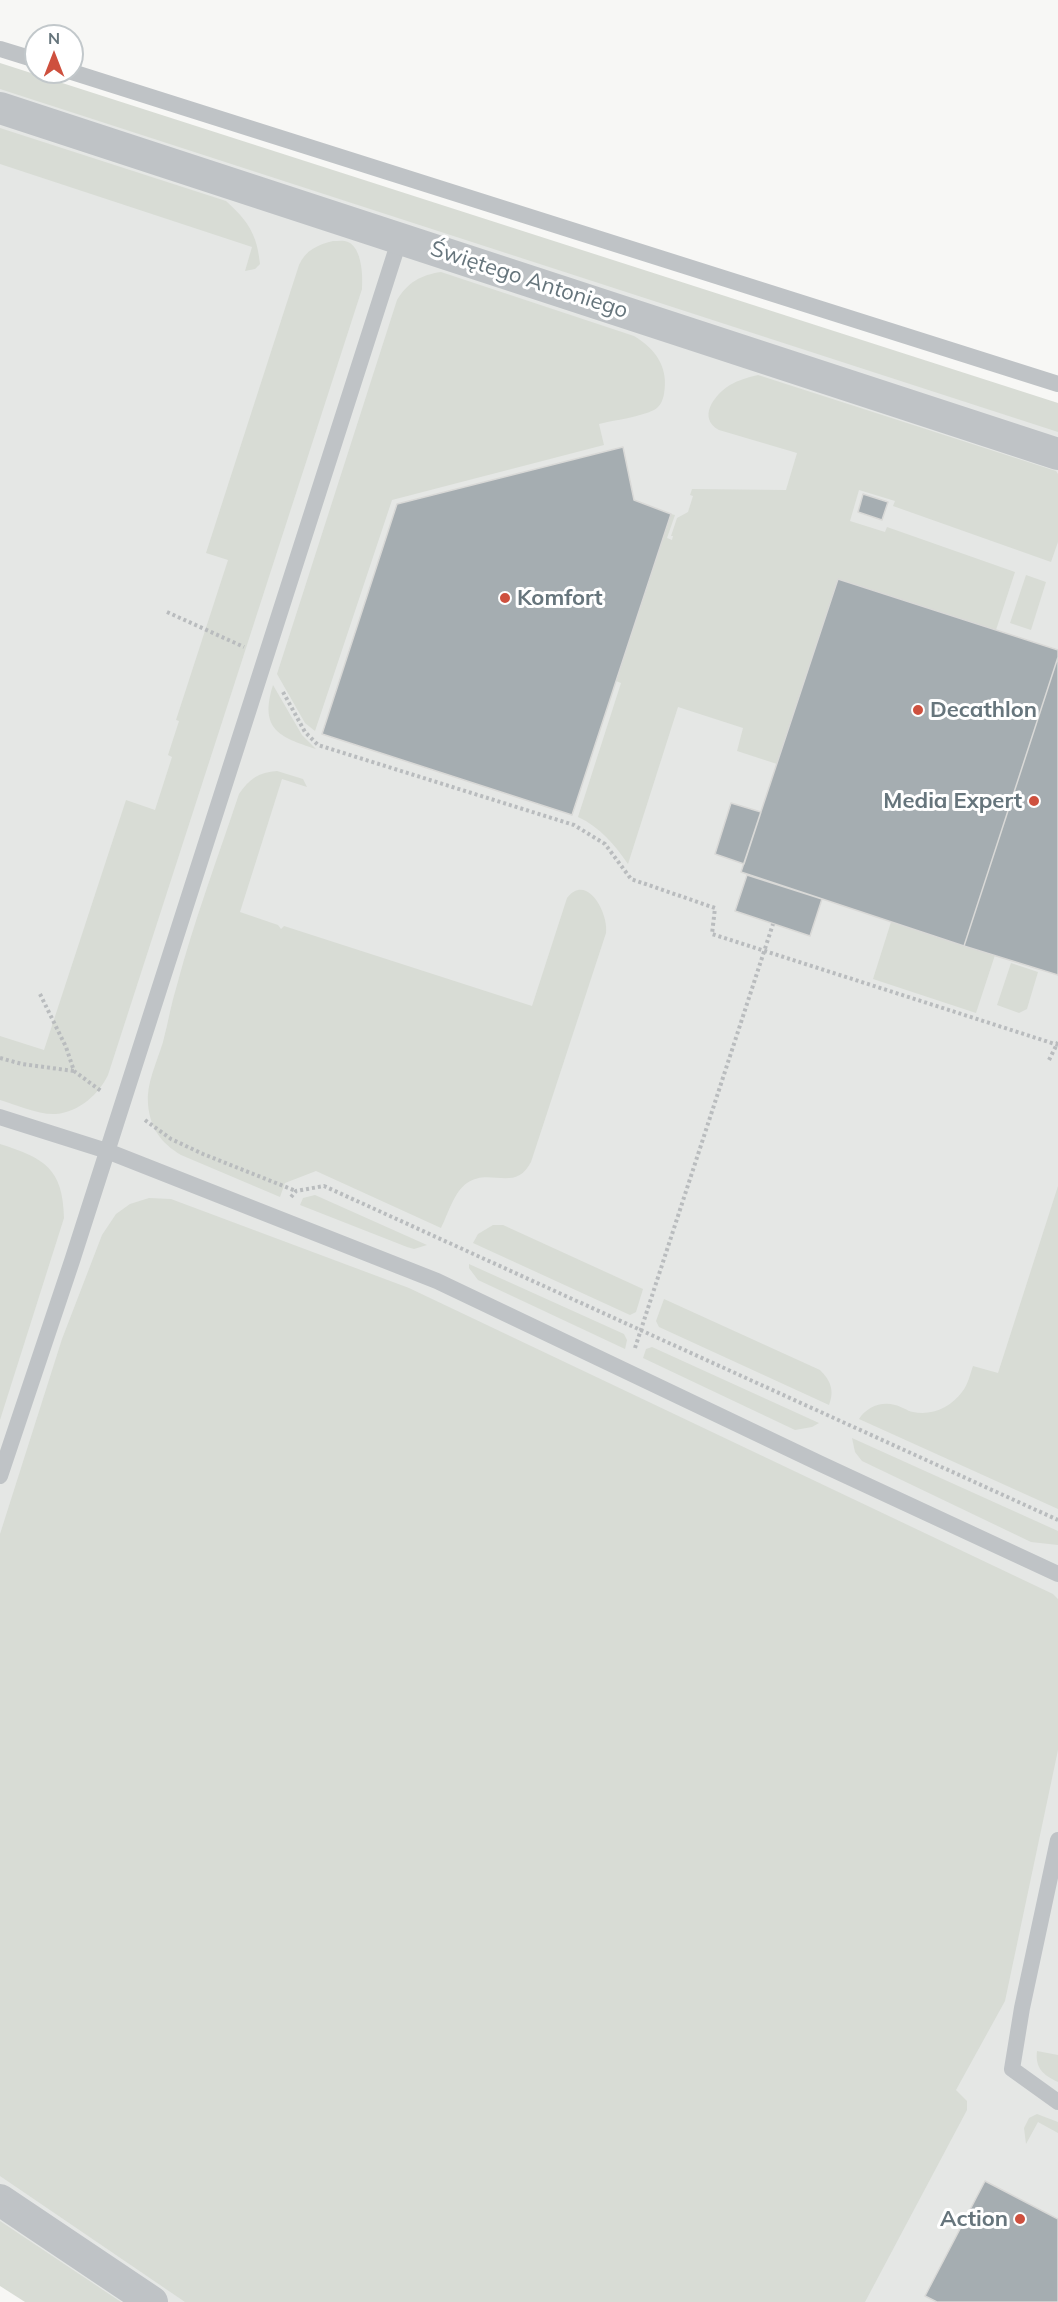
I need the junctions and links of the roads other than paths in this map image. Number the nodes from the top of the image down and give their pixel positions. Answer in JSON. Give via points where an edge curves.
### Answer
{"nodes":[{"id":1,"x":0,"y":49,"type":"edge"},
{"id":2,"x":24,"y":56,"type":"edge"},
{"id":3,"x":84,"y":76,"type":"edge"},
{"id":4,"x":0,"y":108,"type":"edge"},
{"id":5,"x":400,"y":238,"type":"junction"},
{"id":6,"x":1058,"y":384,"type":"edge"},
{"id":7,"x":1058,"y":454,"type":"edge"},
{"id":8,"x":0,"y":1118,"type":"edge"},
{"id":9,"x":107,"y":1151,"type":"junction"},
{"id":10,"x":0,"y":1476,"type":"edge"},
{"id":11,"x":1058,"y":1574,"type":"edge"},
{"id":12,"x":1058,"y":1840,"type":"edge"},
{"id":13,"x":1058,"y":2102,"type":"edge"},
{"id":14,"x":0,"y":2200,"type":"edge"},
{"id":15,"x":152,"y":2302,"type":"edge"}],
"edges":[{"from":1,"to":2,"type":"lane"},
{"from":3,"to":6,"type":"lane"},
{"from":4,"to":5,"type":"street","name":"Świętego Antoniego"},
{"from":5,"to":7,"type":"street","name":"Świętego Antoniego"},
{"from":5,"to":9,"type":"lane"},
{"from":8,"to":9,"type":"lane"},
{"from":9,"to":10,"type":"lane"},
{"from":9,"to":11,"type":"lane","via":[[436,1281]]},
{"from":12,"to":13,"type":"lane","via":[[1012,2069]]},
{"from":14,"to":15,"type":"street"}]}
